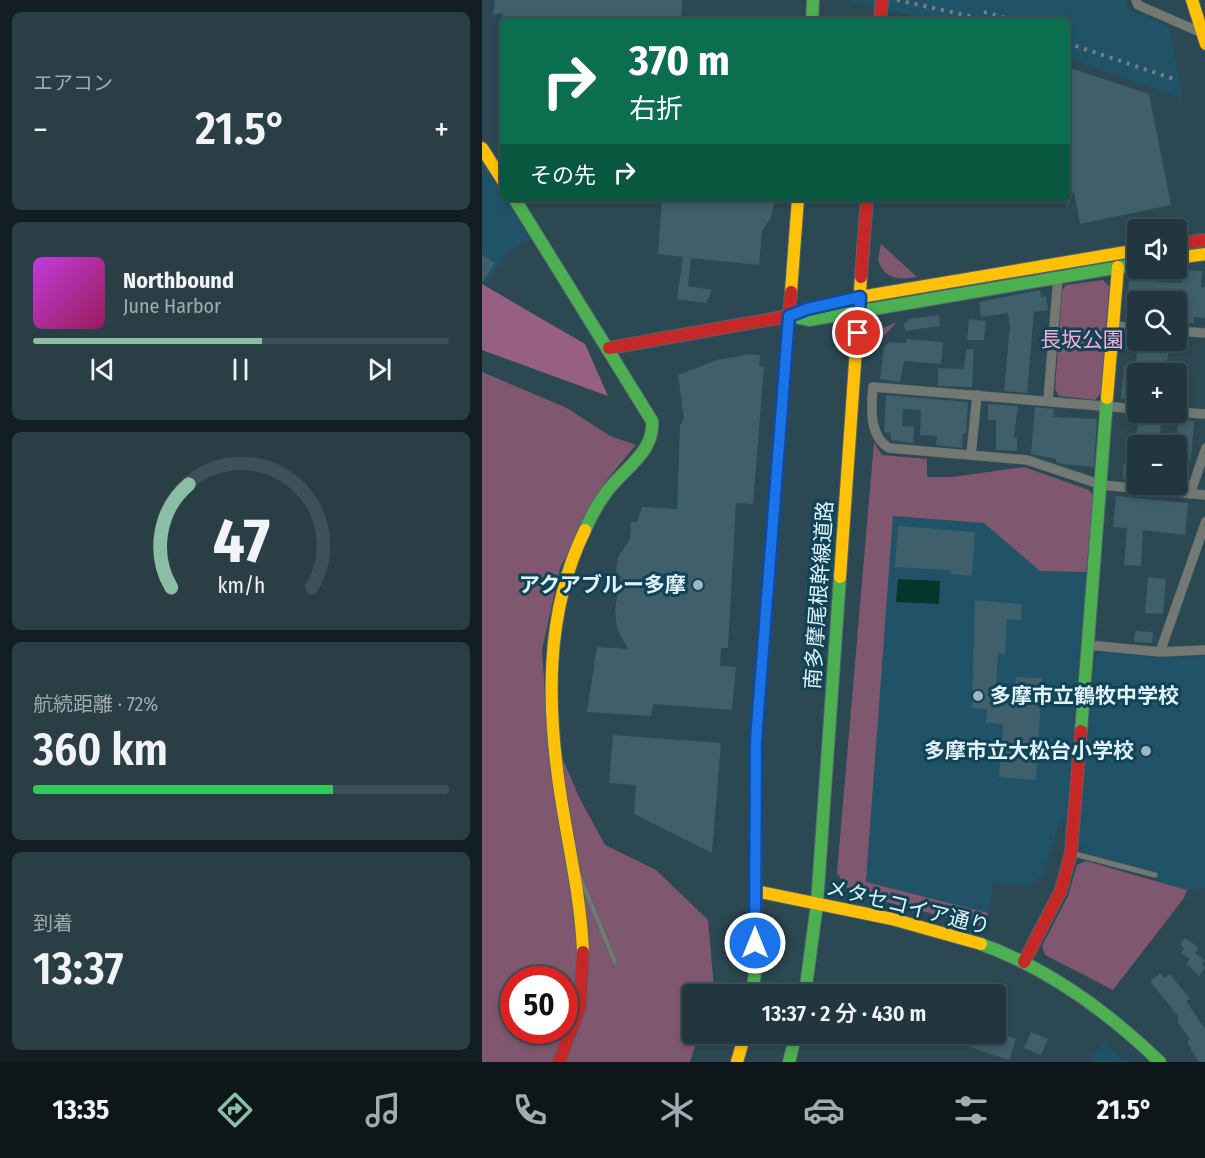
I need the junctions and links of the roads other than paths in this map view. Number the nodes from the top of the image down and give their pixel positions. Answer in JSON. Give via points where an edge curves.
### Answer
{"nodes":[{"id":1,"x":813,"y":0,"type":"edge"},
{"id":2,"x":882,"y":0,"type":"edge"},
{"id":3,"x":1136,"y":0,"type":"edge"},
{"id":4,"x":1192,"y":0,"type":"edge"},
{"id":5,"x":812,"y":18,"type":"edge"},
{"id":6,"x":880,"y":18,"type":"edge"},
{"id":7,"x":1204,"y":38,"type":"edge"},
{"id":8,"x":482,"y":148,"type":"edge"},
{"id":9,"x":500,"y":176,"type":"edge"},
{"id":10,"x":516,"y":201,"type":"edge"},
{"id":11,"x":798,"y":201,"type":"edge"},
{"id":12,"x":867,"y":201,"type":"edge"},
{"id":13,"x":1205,"y":240,"type":"edge"},
{"id":14,"x":1187,"y":242,"type":"edge"},
{"id":15,"x":1127,"y":252,"type":"edge"},
{"id":16,"x":1205,"y":254,"type":"edge"},
{"id":17,"x":1187,"y":256,"type":"edge"},
{"id":18,"x":1127,"y":266,"type":"edge"},
{"id":19,"x":1118,"y":267,"type":"junction"},
{"id":20,"x":1058,"y":277,"type":"junction"},
{"id":21,"x":860,"y":297,"type":"junction"},
{"id":22,"x":859,"y":312,"type":"junction"},
{"id":23,"x":789,"y":316,"type":"junction"},
{"id":24,"x":1114,"y":326,"type":"junction"},
{"id":25,"x":1127,"y":327,"type":"edge"},
{"id":26,"x":1187,"y":332,"type":"edge"},
{"id":27,"x":1205,"y":333,"type":"edge"},
{"id":28,"x":609,"y":348,"type":"junction"},
{"id":29,"x":977,"y":395,"type":"junction"},
{"id":30,"x":1048,"y":401,"type":"junction"},
{"id":31,"x":1108,"y":407,"type":"junction"},
{"id":32,"x":1127,"y":408,"type":"edge"},
{"id":33,"x":1187,"y":413,"type":"edge"},
{"id":34,"x":1205,"y":414,"type":"edge"},
{"id":35,"x":1205,"y":448,"type":"edge"},
{"id":36,"x":971,"y":455,"type":"junction"},
{"id":37,"x":1102,"y":485,"type":"junction"},
{"id":38,"x":1190,"y":494,"type":"junction"},
{"id":39,"x":1205,"y":495,"type":"edge"},
{"id":40,"x":1205,"y":521,"type":"edge"},
{"id":41,"x":1088,"y":645,"type":"junction"},
{"id":42,"x":1205,"y":650,"type":"edge"},
{"id":43,"x":1160,"y":652,"type":"junction"},
{"id":44,"x":571,"y":853,"type":"junction"},
{"id":45,"x":1072,"y":854,"type":"junction"},
{"id":46,"x":1155,"y":875,"type":"dead end"},
{"id":47,"x":755,"y":891,"type":"junction"},
{"id":48,"x":817,"y":904,"type":"junction"},
{"id":49,"x":615,"y":962,"type":"dead end"},
{"id":50,"x":1024,"y":962,"type":"junction"},
{"id":51,"x":753,"y":984,"type":"edge"},
{"id":52,"x":805,"y":984,"type":"edge"},
{"id":53,"x":742,"y":1044,"type":"edge"},
{"id":54,"x":794,"y":1044,"type":"edge"},
{"id":55,"x":559,"y":1062,"type":"edge"},
{"id":56,"x":737,"y":1062,"type":"edge"},
{"id":57,"x":789,"y":1062,"type":"edge"},
{"id":58,"x":1160,"y":1062,"type":"edge"}],
"edges":[{"from":1,"to":5,"type":"main road"},
{"from":2,"to":6,"type":"main road"},
{"from":3,"to":7,"type":"street"},
{"from":4,"to":7,"type":"main road"},
{"from":8,"to":9,"type":"main road"},
{"from":10,"to":28,"type":"main road"},
{"from":11,"to":23,"type":"main road"},
{"from":12,"to":21,"type":"main road","name":"南多摩尾根幹線道路"},
{"from":13,"to":14,"type":"main road"},
{"from":15,"to":21,"type":"main road"},
{"from":16,"to":17,"type":"main road"},
{"from":18,"to":19,"type":"main road"},
{"from":19,"to":20,"type":"main road"},
{"from":19,"to":24,"type":"main road"},
{"from":20,"to":22,"type":"main road"},
{"from":20,"to":30,"type":"street"},
{"from":21,"to":22,"type":"main road","name":"南多摩尾根幹線道路"},
{"from":21,"to":23,"type":"main road"},
{"from":22,"to":23,"type":"main road","via":[[809,320]]},
{"from":22,"to":48,"type":"main road","name":"南多摩尾根幹線道路"},
{"from":23,"to":28,"type":"main road"},
{"from":23,"to":47,"type":"main road","via":[[756,740]]},
{"from":24,"to":25,"type":"street"},
{"from":24,"to":31,"type":"main road"},
{"from":26,"to":27,"type":"street"},
{"from":28,"to":44,"type":"main road","via":[[654,430],[653,438],[594,513],[577,546],[559,602],[552,651],[554,723],[559,788]]},
{"from":29,"to":30,"type":"street"},
{"from":29,"to":36,"type":"street"},
{"from":29,"to":36,"type":"street","via":[[874,387],[871,414],[881,444],[889,448]]},
{"from":30,"to":31,"type":"street"},
{"from":31,"to":32,"type":"street"},
{"from":31,"to":37,"type":"main road"},
{"from":33,"to":34,"type":"street"},
{"from":35,"to":38,"type":"street"},
{"from":36,"to":37,"type":"street","via":[[1027,460]]},
{"from":37,"to":38,"type":"street"},
{"from":37,"to":41,"type":"main road"},
{"from":38,"to":39,"type":"street"},
{"from":40,"to":43,"type":"street"},
{"from":41,"to":43,"type":"street"},
{"from":41,"to":45,"type":"main road"},
{"from":42,"to":43,"type":"street"},
{"from":44,"to":49,"type":"lane"},
{"from":44,"to":55,"type":"main road","via":[[583,980],[578,1017]]},
{"from":45,"to":46,"type":"lane"},
{"from":45,"to":50,"type":"main road","via":[[1061,890]]},
{"from":47,"to":48,"type":"main road","name":"メタセコイア通り"},
{"from":47,"to":51,"type":"main road"},
{"from":48,"to":50,"type":"main road","name":"メタセコイア通り","via":[[930,929]]},
{"from":48,"to":52,"type":"main road","name":"南多摩尾根幹線道路"},
{"from":50,"to":58,"type":"main road","name":"メタセコイア通り","via":[[1078,993]]},
{"from":53,"to":56,"type":"main road"},
{"from":54,"to":57,"type":"main road"}]}
